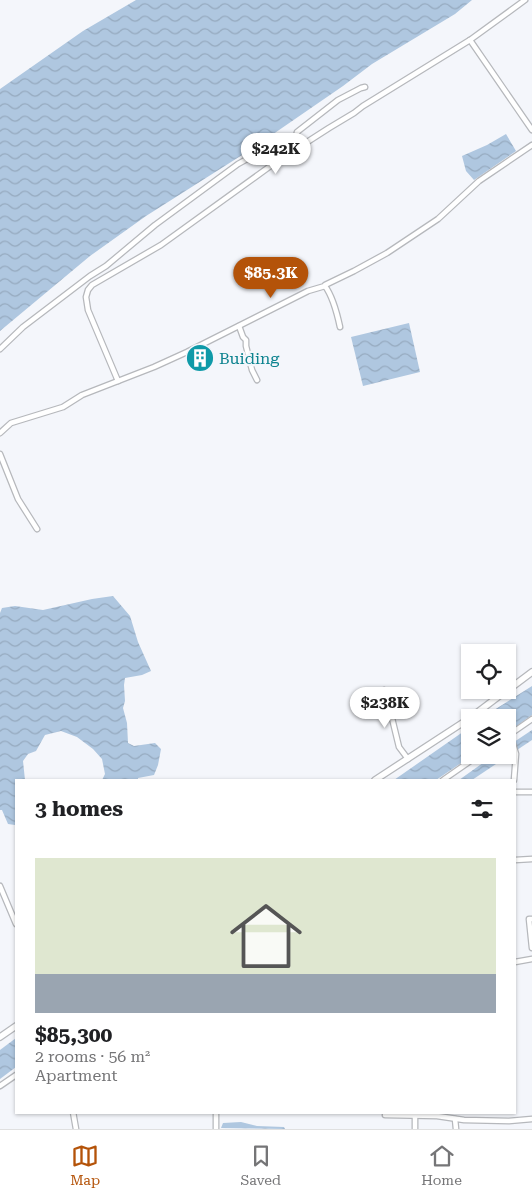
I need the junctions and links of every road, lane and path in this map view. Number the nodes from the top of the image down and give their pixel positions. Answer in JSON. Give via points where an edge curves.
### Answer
{"nodes":[{"id":1,"x":525,"y":0,"type":"edge"},
{"id":2,"x":470,"y":40,"type":"junction"},
{"id":3,"x":365,"y":87,"type":"dead end"},
{"id":4,"x":532,"y":130,"type":"edge"},
{"id":5,"x":532,"y":145,"type":"edge"},
{"id":6,"x":325,"y":286,"type":"junction"},
{"id":7,"x":239,"y":326,"type":"junction"},
{"id":8,"x":340,"y":327,"type":"dead end"},
{"id":9,"x":0,"y":349,"type":"edge"},
{"id":10,"x":257,"y":380,"type":"dead end"},
{"id":11,"x":118,"y":381,"type":"junction"},
{"id":12,"x":0,"y":432,"type":"edge"},
{"id":13,"x":0,"y":454,"type":"edge"},
{"id":14,"x":37,"y":529,"type":"dead end"},
{"id":15,"x":532,"y":672,"type":"edge"},
{"id":16,"x":516,"y":684,"type":"edge"},
{"id":17,"x":384,"y":690,"type":"dead end"},
{"id":18,"x":495,"y":699,"type":"edge"},
{"id":19,"x":482,"y":709,"type":"edge"},
{"id":20,"x":532,"y":719,"type":"edge"},
{"id":21,"x":461,"y":724,"type":"edge"},
{"id":22,"x":516,"y":730,"type":"edge"},
{"id":23,"x":408,"y":759,"type":"junction"},
{"id":24,"x":466,"y":764,"type":"edge"},
{"id":25,"x":515,"y":764,"type":"edge"},
{"id":26,"x":377,"y":779,"type":"edge"},
{"id":27,"x":444,"y":779,"type":"edge"},
{"id":28,"x":514,"y":779,"type":"edge"},
{"id":29,"x":516,"y":792,"type":"edge"},
{"id":30,"x":532,"y":792,"type":"edge"},
{"id":31,"x":532,"y":859,"type":"edge"},
{"id":32,"x":516,"y":860,"type":"edge"},
{"id":33,"x":0,"y":886,"type":"edge"},
{"id":34,"x":532,"y":919,"type":"edge"},
{"id":35,"x":15,"y":922,"type":"edge"},
{"id":36,"x":532,"y":948,"type":"edge"},
{"id":37,"x":532,"y":959,"type":"edge"},
{"id":38,"x":516,"y":962,"type":"edge"},
{"id":39,"x":15,"y":1027,"type":"edge"},
{"id":40,"x":0,"y":1037,"type":"edge"},
{"id":41,"x":15,"y":1076,"type":"edge"},
{"id":42,"x":0,"y":1086,"type":"edge"},
{"id":43,"x":73,"y":1114,"type":"edge"},
{"id":44,"x":216,"y":1114,"type":"edge"},
{"id":45,"x":415,"y":1114,"type":"edge"},
{"id":46,"x":386,"y":1115,"type":"dead end"},
{"id":47,"x":455,"y":1119,"type":"junction"},
{"id":48,"x":532,"y":1119,"type":"edge"},
{"id":49,"x":76,"y":1129,"type":"edge"},
{"id":50,"x":216,"y":1129,"type":"edge"},
{"id":51,"x":415,"y":1129,"type":"edge"},
{"id":52,"x":456,"y":1129,"type":"edge"}],
"edges":[{"from":1,"to":2,"type":"street"},
{"from":2,"to":4,"type":"street"},
{"from":2,"to":11,"type":"street","via":[[276,162],[161,245],[92,285],[86,297],[88,310]]},
{"from":3,"to":9,"type":"street","via":[[338,100],[297,132],[295,142],[278,142],[238,164],[23,327]]},
{"from":5,"to":6,"type":"street","via":[[479,181],[438,219],[387,253]]},
{"from":6,"to":7,"type":"street","via":[[308,291]]},
{"from":6,"to":8,"type":"street"},
{"from":7,"to":10,"type":"street"},
{"from":7,"to":11,"type":"street"},
{"from":11,"to":12,"type":"street","via":[[82,395],[58,409],[11,423]]},
{"from":13,"to":14,"type":"street","via":[[18,499]]},
{"from":15,"to":16,"type":"main road"},
{"from":17,"to":23,"type":"street","via":[[399,747]]},
{"from":18,"to":19,"type":"main road"},
{"from":20,"to":22,"type":"street"},
{"from":21,"to":23,"type":"main road"},
{"from":23,"to":26,"type":"main road"},
{"from":24,"to":27,"type":"street"},
{"from":25,"to":28,"type":"street"},
{"from":29,"to":30,"type":"street"},
{"from":31,"to":32,"type":"street"},
{"from":33,"to":35,"type":"street"},
{"from":34,"to":36,"type":"street","via":[[529,919]]},
{"from":37,"to":38,"type":"street"},
{"from":39,"to":40,"type":"main road"},
{"from":41,"to":42,"type":"street"},
{"from":43,"to":49,"type":"street"},
{"from":44,"to":50,"type":"street"},
{"from":45,"to":46,"type":"street"},
{"from":45,"to":47,"type":"street"},
{"from":45,"to":51,"type":"street"},
{"from":47,"to":48,"type":"street"},
{"from":47,"to":52,"type":"street"}]}
